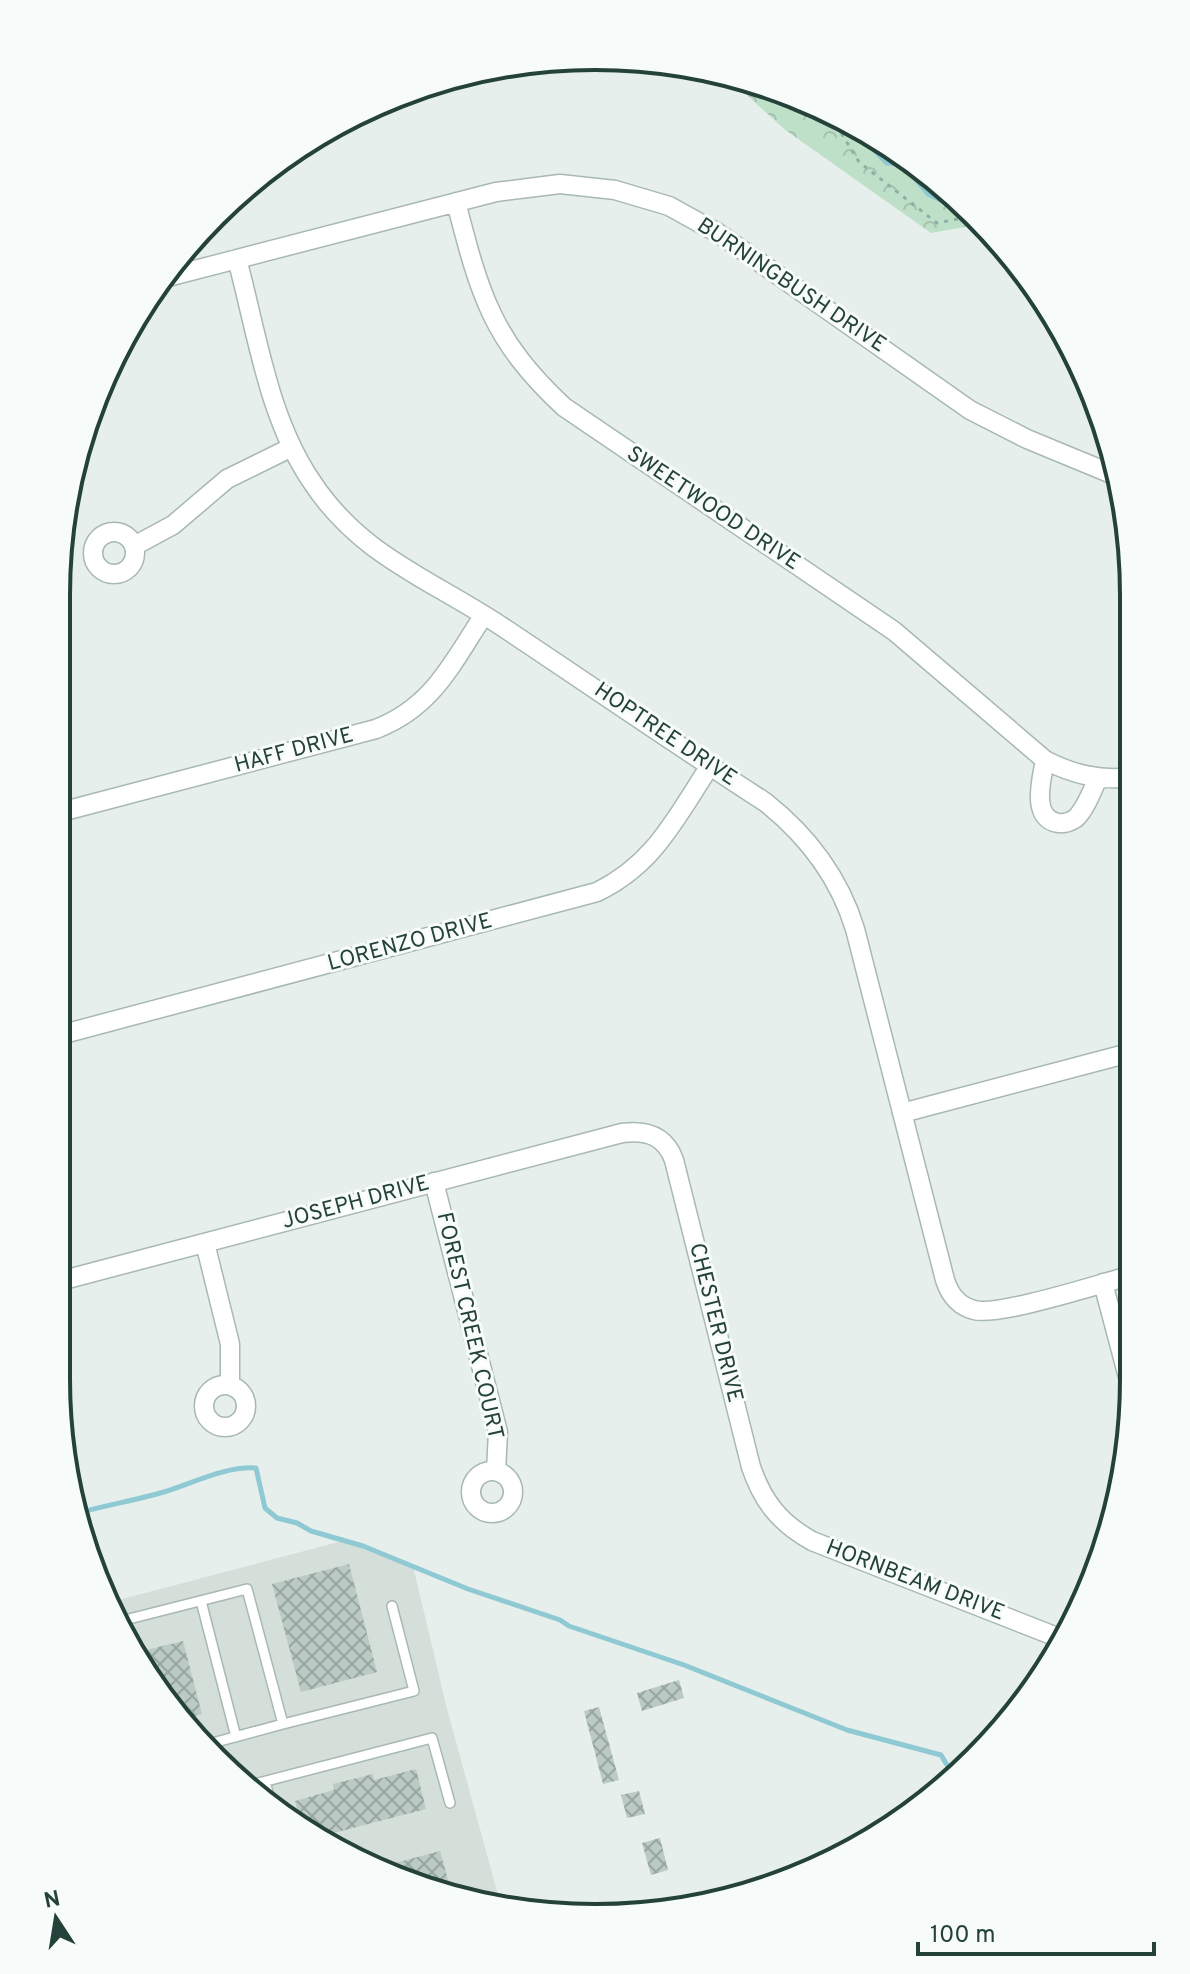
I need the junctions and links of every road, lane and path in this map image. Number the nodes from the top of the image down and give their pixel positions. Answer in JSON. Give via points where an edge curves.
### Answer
{"nodes":[{"id":1,"x":839,"y":130,"type":"edge"},
{"id":2,"x":456,"y":202,"type":"junction"},
{"id":3,"x":960,"y":218,"type":"edge"},
{"id":4,"x":237,"y":259,"type":"junction"},
{"id":5,"x":179,"y":274,"type":"edge"},
{"id":6,"x":292,"y":447,"type":"junction"},
{"id":7,"x":1105,"y":471,"type":"edge"},
{"id":8,"x":134,"y":546,"type":"dead end"},
{"id":9,"x":484,"y":615,"type":"junction"},
{"id":10,"x":1045,"y":760,"type":"junction"},
{"id":11,"x":710,"y":766,"type":"junction"},
{"id":12,"x":1120,"y":777,"type":"edge"},
{"id":13,"x":1098,"y":778,"type":"junction"},
{"id":14,"x":70,"y":810,"type":"edge"},
{"id":15,"x":70,"y":1032,"type":"edge"},
{"id":16,"x":1120,"y":1055,"type":"edge"},
{"id":17,"x":902,"y":1113,"type":"junction"},
{"id":18,"x":656,"y":1136,"type":"joint"},
{"id":19,"x":434,"y":1182,"type":"junction"},
{"id":20,"x":205,"y":1243,"type":"junction"},
{"id":21,"x":70,"y":1278,"type":"edge"},
{"id":22,"x":1120,"y":1278,"type":"edge"},
{"id":23,"x":1103,"y":1283,"type":"junction"},
{"id":24,"x":1120,"y":1347,"type":"edge"},
{"id":25,"x":230,"y":1385,"type":"dead end"},
{"id":26,"x":496,"y":1471,"type":"dead end"},
{"id":27,"x":774,"y":1512,"type":"joint"},
{"id":28,"x":201,"y":1601,"type":"junction"},
{"id":29,"x":392,"y":1606,"type":"dead end"},
{"id":30,"x":128,"y":1619,"type":"edge"},
{"id":31,"x":1053,"y":1636,"type":"edge"},
{"id":32,"x":283,"y":1724,"type":"junction"},
{"id":33,"x":236,"y":1737,"type":"junction"},
{"id":34,"x":216,"y":1742,"type":"edge"},
{"id":35,"x":265,"y":1782,"type":"junction"},
{"id":36,"x":260,"y":1783,"type":"edge"},
{"id":37,"x":267,"y":1789,"type":"edge"},
{"id":38,"x":450,"y":1803,"type":"dead end"}],
"edges":[{"from":1,"to":3,"type":"path","via":[[859,162],[937,223]]},
{"from":2,"to":4,"type":"street","name":"BURNINGBUSH DRIVE"},
{"from":2,"to":7,"type":"street","name":"BURNINGBUSH DRIVE","via":[[560,184],[615,190],[669,206],[718,233],[970,410]]},
{"from":2,"to":10,"type":"street","name":"SWEETWOOD DRIVE","via":[[487,307],[520,362],[556,400],[894,631]]},
{"from":4,"to":5,"type":"street","name":"BURNINGBUSH DRIVE"},
{"from":4,"to":6,"type":"street","name":"HOPTREE DRIVE"},
{"from":6,"to":8,"type":"street","via":[[227,479],[173,525]]},
{"from":6,"to":9,"type":"street","name":"HOPTREE DRIVE","via":[[327,504],[365,542]]},
{"from":9,"to":11,"type":"street","name":"HOPTREE DRIVE"},
{"from":9,"to":14,"type":"street","name":"HAFF DRIVE","via":[[435,688],[395,722]]},
{"from":10,"to":13,"type":"street","name":"SWEETWOOD DRIVE"},
{"from":10,"to":13,"type":"street","via":[[1040,804],[1051,821],[1070,822],[1078,815]]},
{"from":11,"to":15,"type":"street","name":"LORENZO DRIVE","via":[[646,860],[597,892]]},
{"from":11,"to":17,"type":"street","name":"HOPTREE DRIVE","via":[[783,816],[839,888],[855,929]]},
{"from":12,"to":13,"type":"street","name":"SWEETWOOD DRIVE"},
{"from":16,"to":17,"type":"street"},
{"from":17,"to":23,"type":"street","name":"HOPTREE DRIVE","via":[[948,1291],[963,1306],[999,1310]]},
{"from":18,"to":19,"type":"street","name":"JOSEPH DRIVE","via":[[622,1133]]},
{"from":18,"to":27,"type":"street","name":"CHESTER DRIVE","via":[[674,1160],[751,1467]]},
{"from":19,"to":20,"type":"street","name":"JOSEPH DRIVE"},
{"from":19,"to":26,"type":"street","name":"FOREST CREEK COURT","via":[[498,1432]]},
{"from":20,"to":21,"type":"street","name":"JOSEPH DRIVE"},
{"from":20,"to":25,"type":"street","via":[[230,1344]]},
{"from":22,"to":23,"type":"street"},
{"from":23,"to":24,"type":"street"},
{"from":27,"to":31,"type":"street","name":"HORNBEAM DRIVE","via":[[812,1541]]},
{"from":28,"to":30,"type":"lane"},
{"from":28,"to":32,"type":"lane","via":[[247,1589]]},
{"from":28,"to":33,"type":"lane"},
{"from":29,"to":32,"type":"lane","via":[[414,1691]]},
{"from":32,"to":33,"type":"lane"},
{"from":33,"to":34,"type":"lane"},
{"from":35,"to":36,"type":"lane"},
{"from":35,"to":37,"type":"lane"},
{"from":35,"to":38,"type":"lane","via":[[432,1738]]}]}
